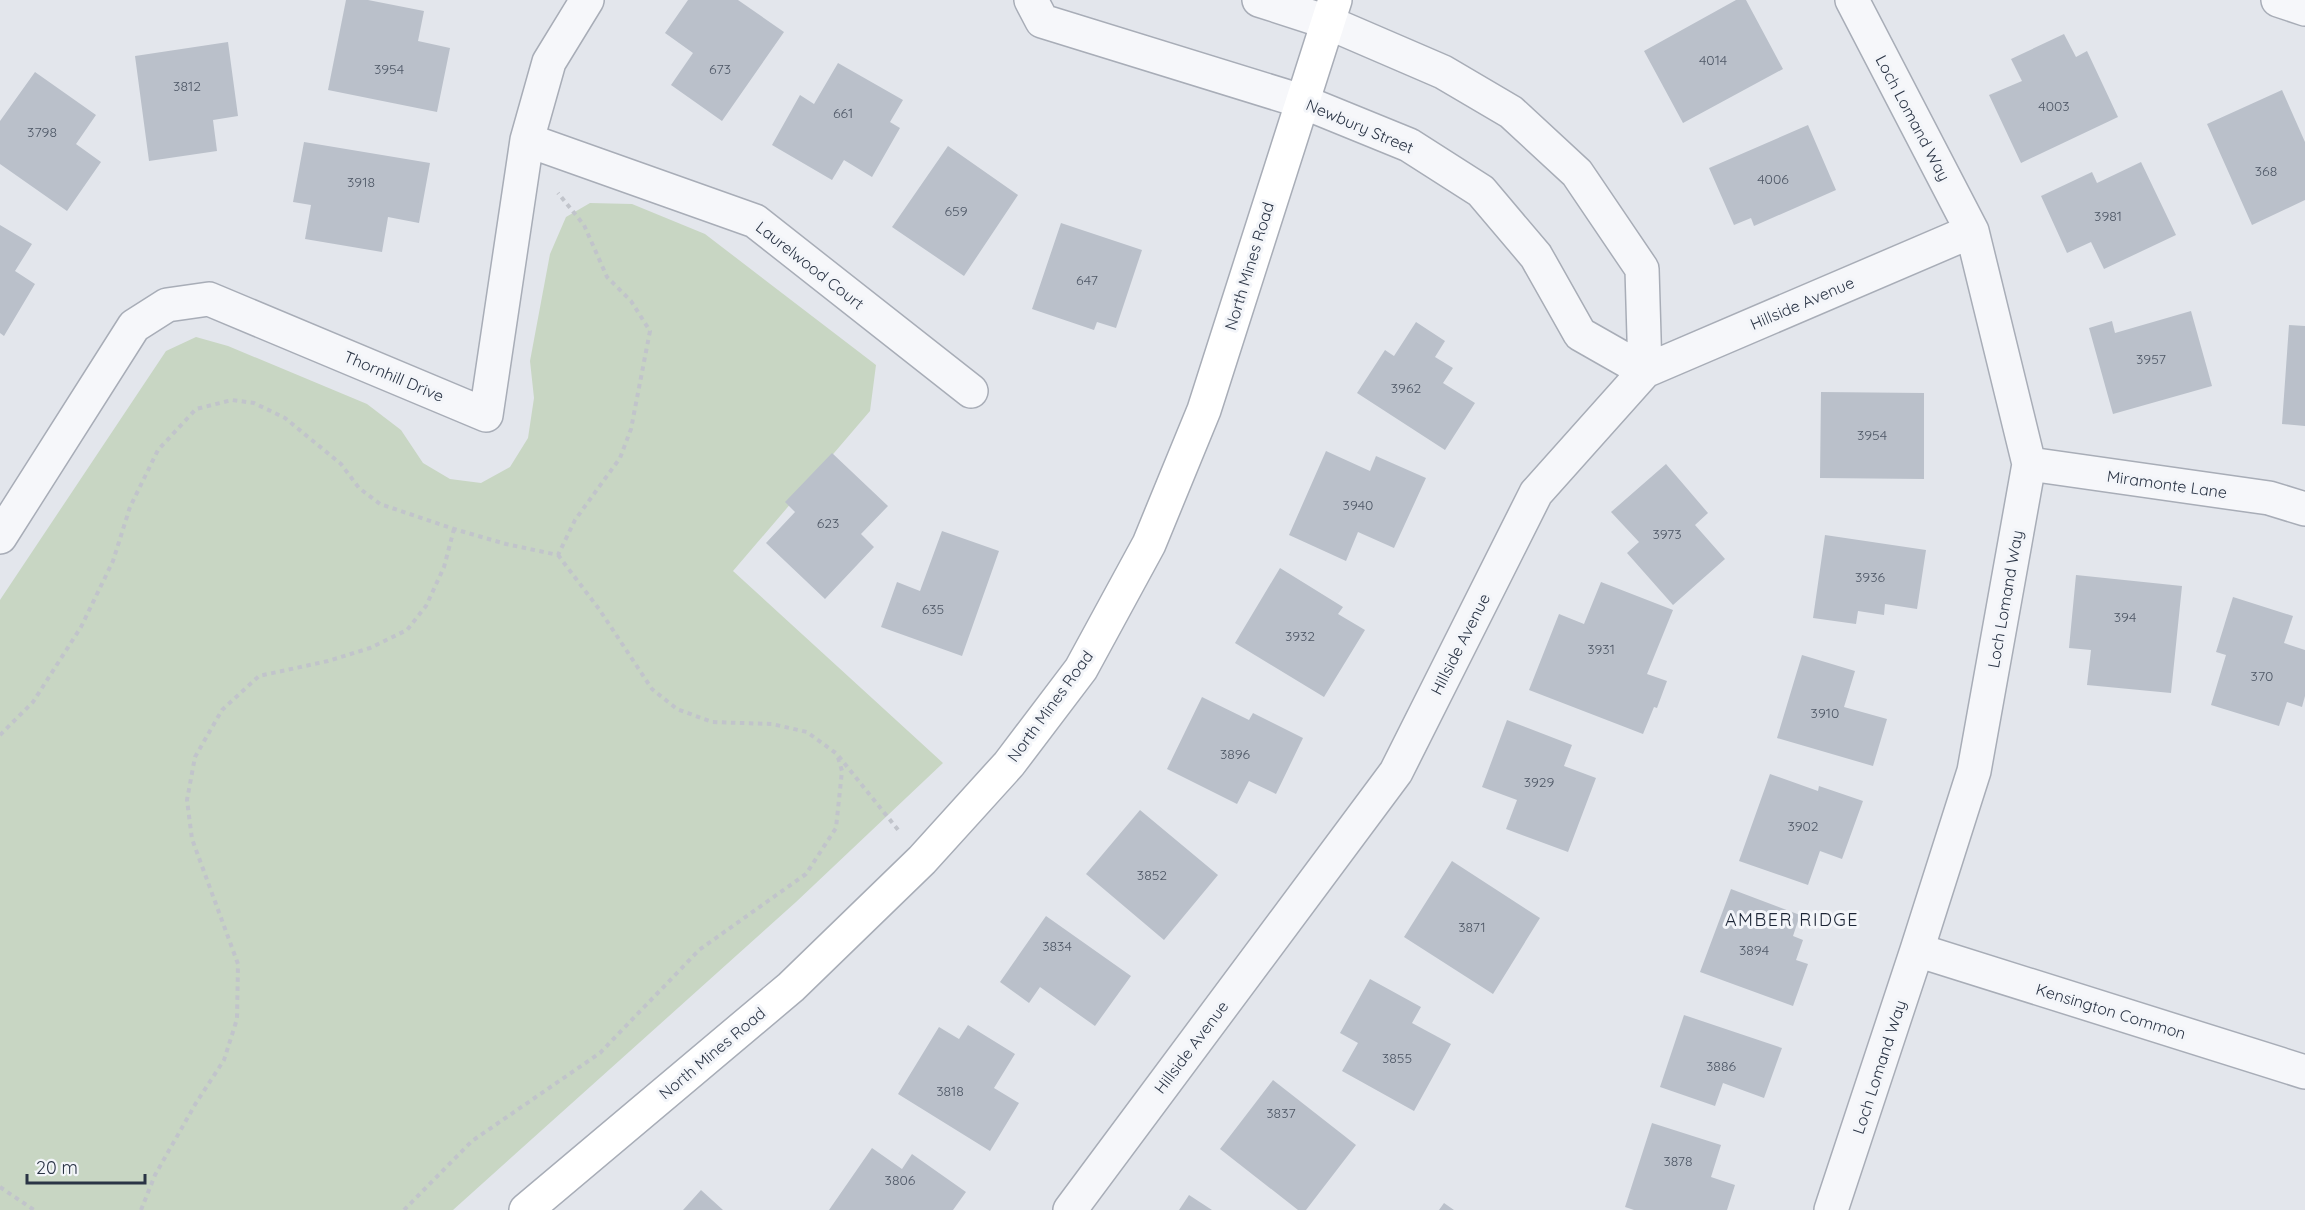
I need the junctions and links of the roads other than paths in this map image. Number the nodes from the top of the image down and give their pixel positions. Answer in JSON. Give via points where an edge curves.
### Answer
{"nodes":[{"id":1,"x":587,"y":0,"type":"edge"},
{"id":2,"x":1031,"y":0,"type":"edge"},
{"id":3,"x":1259,"y":0,"type":"edge"},
{"id":4,"x":1851,"y":0,"type":"edge"},
{"id":5,"x":2278,"y":0,"type":"edge"},
{"id":6,"x":2305,"y":9,"type":"edge"},
{"id":7,"x":1331,"y":11,"type":"edge"},
{"id":8,"x":1301,"y":101,"type":"junction"},
{"id":9,"x":527,"y":147,"type":"junction"},
{"id":10,"x":1972,"y":231,"type":"junction"},
{"id":11,"x":1645,"y":370,"type":"junction"},
{"id":12,"x":971,"y":391,"type":"dead end"},
{"id":13,"x":2029,"y":464,"type":"junction"},
{"id":14,"x":2305,"y":509,"type":"edge"},
{"id":15,"x":0,"y":537,"type":"edge"},
{"id":16,"x":1917,"y":950,"type":"junction"},
{"id":17,"x":2305,"y":1072,"type":"edge"},
{"id":18,"x":526,"y":1210,"type":"edge"},
{"id":19,"x":1070,"y":1210,"type":"edge"},
{"id":20,"x":1831,"y":1210,"type":"edge"}],
"edges":[{"from":1,"to":9,"type":"street","name":"Thornhill Drive","via":[[549,62]]},
{"from":2,"to":8,"type":"street","name":"Newbury Street","via":[[1042,21]]},
{"from":3,"to":7,"type":"street"},
{"from":4,"to":10,"type":"street","name":"Loch Lomand Way"},
{"from":5,"to":6,"type":"street"},
{"from":7,"to":8,"type":"main road","name":"North Mines Road"},
{"from":7,"to":11,"type":"street","via":[[1511,112],[1577,173],[1642,269]]},
{"from":8,"to":11,"type":"street","name":"Newbury Street","via":[[1409,145],[1481,191],[1536,256],[1580,334]]},
{"from":8,"to":18,"type":"main road","name":"North Mines Road","via":[[1204,410],[1149,544],[1081,669],[1009,764],[922,860],[791,987]]},
{"from":9,"to":12,"type":"street","name":"Laurelwood Court","via":[[755,221]]},
{"from":9,"to":15,"type":"street","name":"Thornhill Drive","via":[[486,415],[209,298],[167,305],[134,326]]},
{"from":10,"to":11,"type":"street","name":"Hillside Avenue"},
{"from":10,"to":13,"type":"street","name":"Loch Lomand Way"},
{"from":11,"to":19,"type":"street","name":"Hillside Avenue","via":[[1536,493],[1396,771]]},
{"from":13,"to":14,"type":"street","name":"Miramonte Lane","via":[[2269,498]]},
{"from":13,"to":16,"type":"street","name":"Loch Lomand Way","via":[[1974,771]]},
{"from":16,"to":17,"type":"street","name":"Kensington Common"},
{"from":16,"to":20,"type":"street","name":"Loch Lomand Way"}]}
